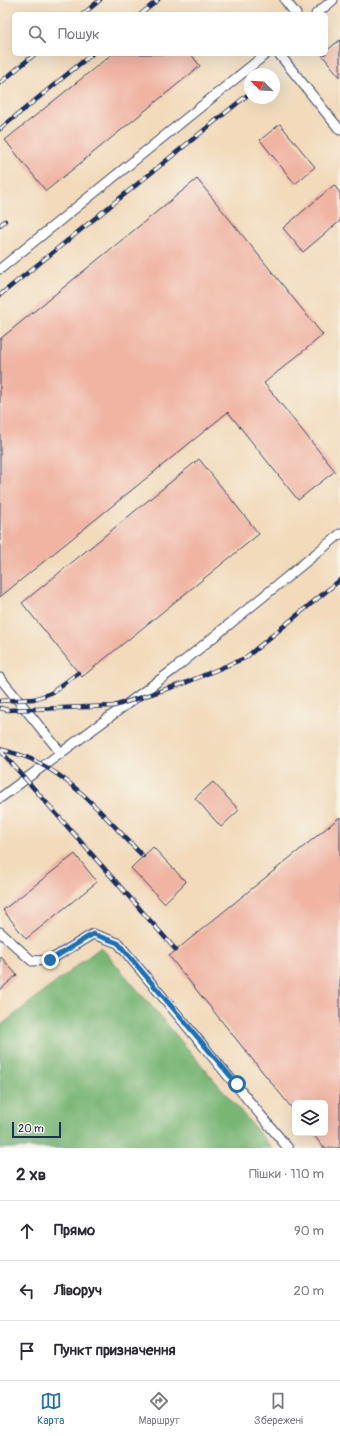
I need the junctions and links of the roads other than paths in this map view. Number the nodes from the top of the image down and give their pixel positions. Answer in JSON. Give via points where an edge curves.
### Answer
{"nodes":[{"id":1,"x":284,"y":0,"type":"edge"},
{"id":2,"x":333,"y":0,"type":"edge"},
{"id":3,"x":294,"y":12,"type":"edge"},
{"id":4,"x":318,"y":12,"type":"edge"},
{"id":5,"x":264,"y":56,"type":"edge"},
{"id":6,"x":281,"y":56,"type":"edge"},
{"id":7,"x":340,"y":130,"type":"edge"},
{"id":8,"x":0,"y":269,"type":"edge"},
{"id":9,"x":340,"y":534,"type":"edge"},
{"id":10,"x":0,"y":678,"type":"edge"},
{"id":11,"x":61,"y":752,"type":"junction"},
{"id":12,"x":0,"y":798,"type":"edge"},
{"id":13,"x":0,"y":932,"type":"edge"},
{"id":14,"x":288,"y":1148,"type":"edge"}],
"edges":[{"from":1,"to":3,"type":"lane"},
{"from":2,"to":4,"type":"lane"},
{"from":5,"to":8,"type":"lane"},
{"from":6,"to":7,"type":"lane"},
{"from":9,"to":11,"type":"lane","via":[[173,670]]},
{"from":10,"to":11,"type":"lane"},
{"from":11,"to":12,"type":"lane"},
{"from":13,"to":14,"type":"lane","via":[[32,961],[50,960],[93,934],[118,943]]}]}
